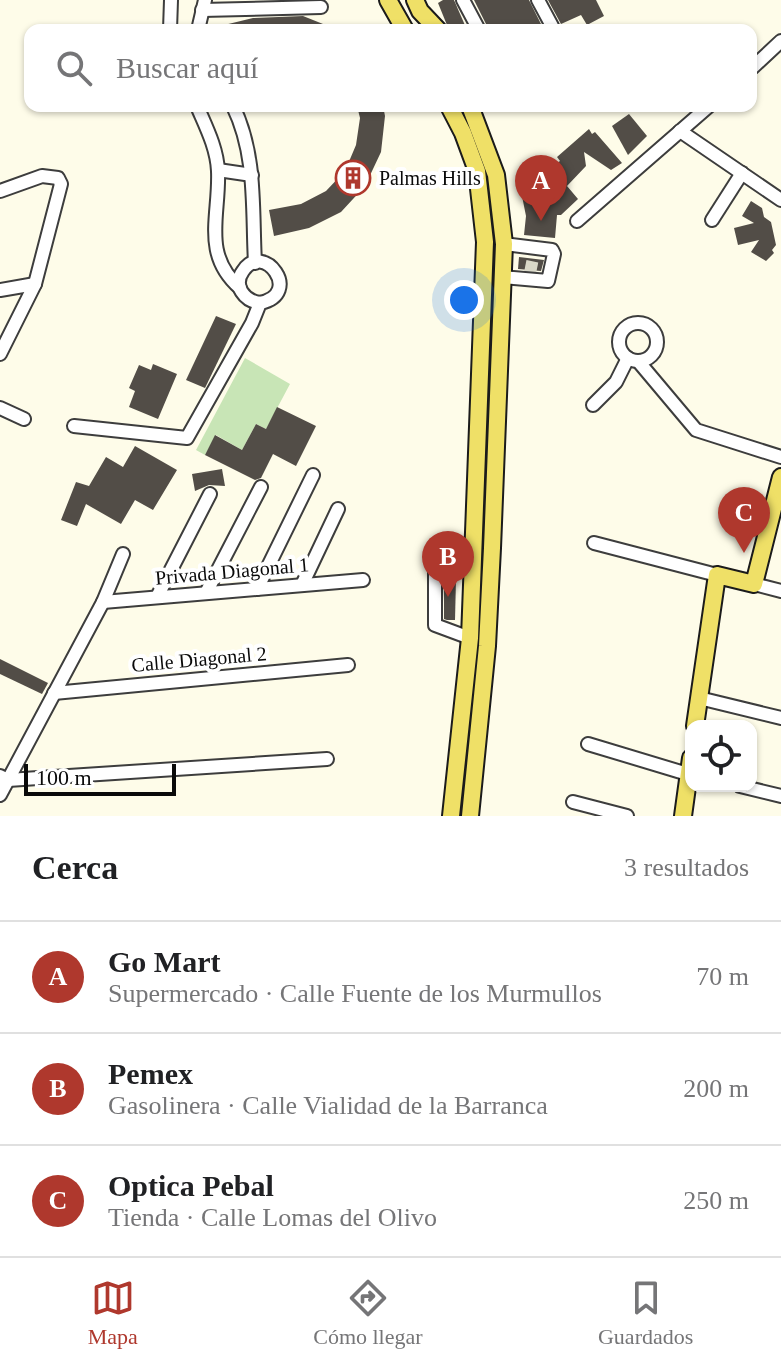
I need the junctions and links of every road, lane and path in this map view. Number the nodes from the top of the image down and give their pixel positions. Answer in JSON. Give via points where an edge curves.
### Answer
{"nodes":[{"id":1,"x":171,"y":0,"type":"edge"},
{"id":2,"x":463,"y":0,"type":"edge"},
{"id":3,"x":538,"y":0,"type":"edge"},
{"id":4,"x":420,"y":4,"type":"edge"},
{"id":5,"x":204,"y":5,"type":"edge"},
{"id":6,"x":393,"y":5,"type":"edge"},
{"id":7,"x":321,"y":7,"type":"dead end"},
{"id":8,"x":170,"y":24,"type":"edge"},
{"id":9,"x":402,"y":24,"type":"edge"},
{"id":10,"x":434,"y":24,"type":"edge"},
{"id":11,"x":476,"y":24,"type":"edge"},
{"id":12,"x":551,"y":24,"type":"edge"},
{"id":13,"x":781,"y":41,"type":"edge"},
{"id":14,"x":757,"y":63,"type":"edge"},
{"id":15,"x":200,"y":112,"type":"edge"},
{"id":16,"x":236,"y":112,"type":"edge"},
{"id":17,"x":452,"y":112,"type":"edge"},
{"id":18,"x":472,"y":112,"type":"edge"},
{"id":19,"x":702,"y":112,"type":"edge"},
{"id":20,"x":680,"y":131,"type":"junction"},
{"id":21,"x":218,"y":170,"type":"junction"},
{"id":22,"x":742,"y":173,"type":"junction"},
{"id":23,"x":252,"y":175,"type":"junction"},
{"id":24,"x":0,"y":191,"type":"edge"},
{"id":25,"x":781,"y":200,"type":"edge"},
{"id":26,"x":712,"y":220,"type":"dead end"},
{"id":27,"x":577,"y":221,"type":"dead end"},
{"id":28,"x":504,"y":244,"type":"junction"},
{"id":29,"x":255,"y":263,"type":"junction"},
{"id":30,"x":502,"y":277,"type":"junction"},
{"id":31,"x":35,"y":284,"type":"junction"},
{"id":32,"x":240,"y":288,"type":"junction"},
{"id":33,"x":0,"y":290,"type":"edge"},
{"id":34,"x":260,"y":303,"type":"junction"},
{"id":35,"x":0,"y":354,"type":"edge"},
{"id":36,"x":593,"y":405,"type":"dead end"},
{"id":37,"x":0,"y":408,"type":"edge"},
{"id":38,"x":24,"y":419,"type":"dead end"},
{"id":39,"x":74,"y":426,"type":"dead end"},
{"id":40,"x":781,"y":457,"type":"edge"},
{"id":41,"x":313,"y":475,"type":"dead end"},
{"id":42,"x":781,"y":477,"type":"edge"},
{"id":43,"x":261,"y":487,"type":"dead end"},
{"id":44,"x":210,"y":494,"type":"dead end"},
{"id":45,"x":338,"y":509,"type":"dead end"},
{"id":46,"x":594,"y":543,"type":"dead end"},
{"id":47,"x":123,"y":554,"type":"dead end"},
{"id":48,"x":474,"y":563,"type":"junction"},
{"id":49,"x":717,"y":575,"type":"junction"},
{"id":50,"x":363,"y":580,"type":"dead end"},
{"id":51,"x":754,"y":584,"type":"junction"},
{"id":52,"x":302,"y":585,"type":"junction"},
{"id":53,"x":257,"y":589,"type":"junction"},
{"id":54,"x":781,"y":591,"type":"edge"},
{"id":55,"x":206,"y":593,"type":"junction"},
{"id":56,"x":157,"y":597,"type":"junction"},
{"id":57,"x":103,"y":602,"type":"junction"},
{"id":58,"x":470,"y":638,"type":"junction"},
{"id":59,"x":348,"y":665,"type":"dead end"},
{"id":60,"x":54,"y":693,"type":"junction"},
{"id":61,"x":699,"y":698,"type":"junction"},
{"id":62,"x":781,"y":718,"type":"edge"},
{"id":63,"x":696,"y":720,"type":"edge"},
{"id":64,"x":588,"y":744,"type":"dead end"},
{"id":65,"x":327,"y":759,"type":"dead end"},
{"id":66,"x":685,"y":768,"type":"edge"},
{"id":67,"x":4,"y":778,"type":"edge"},
{"id":68,"x":757,"y":790,"type":"edge"},
{"id":69,"x":687,"y":792,"type":"edge"},
{"id":70,"x":0,"y":795,"type":"edge"},
{"id":71,"x":781,"y":796,"type":"edge"},
{"id":72,"x":573,"y":802,"type":"dead end"},
{"id":73,"x":451,"y":816,"type":"edge"},
{"id":74,"x":470,"y":816,"type":"edge"},
{"id":75,"x":627,"y":816,"type":"edge"},
{"id":76,"x":683,"y":816,"type":"edge"}],
"edges":[{"from":1,"to":8,"type":"street"},
{"from":2,"to":11,"type":"street"},
{"from":3,"to":12,"type":"street"},
{"from":4,"to":10,"type":"main road"},
{"from":5,"to":7,"type":"street"},
{"from":6,"to":9,"type":"main road"},
{"from":13,"to":14,"type":"street"},
{"from":15,"to":21,"type":"street"},
{"from":16,"to":23,"type":"street","via":[[247,138]]},
{"from":17,"to":48,"type":"main road","via":[[477,171],[485,242]]},
{"from":18,"to":28,"type":"main road","via":[[496,175]]},
{"from":19,"to":20,"type":"street"},
{"from":20,"to":22,"type":"street"},
{"from":20,"to":27,"type":"street"},
{"from":21,"to":23,"type":"street"},
{"from":21,"to":32,"type":"street","via":[[216,251],[226,276]]},
{"from":22,"to":25,"type":"street"},
{"from":22,"to":26,"type":"street"},
{"from":23,"to":29,"type":"street"},
{"from":24,"to":31,"type":"street","via":[[42,176],[58,178],[61,184]]},
{"from":28,"to":30,"type":"main road"},
{"from":28,"to":30,"type":"street","via":[[554,254],[549,280]]},
{"from":29,"to":32,"type":"street","via":[[240,275]]},
{"from":29,"to":34,"type":"street","via":[[274,268],[280,280],[273,298]]},
{"from":30,"to":74,"type":"main road","via":[[490,590]]},
{"from":31,"to":33,"type":"street"},
{"from":31,"to":35,"type":"street"},
{"from":32,"to":34,"type":"street"},
{"from":34,"to":39,"type":"street","via":[[187,438]]},
{"from":36,"to":40,"type":"street","via":[[633,359],[696,430]]},
{"from":37,"to":38,"type":"street"},
{"from":41,"to":53,"type":"street"},
{"from":42,"to":51,"type":"main road"},
{"from":43,"to":55,"type":"street"},
{"from":44,"to":56,"type":"street"},
{"from":45,"to":52,"type":"street"},
{"from":46,"to":49,"type":"street"},
{"from":47,"to":57,"type":"street"},
{"from":48,"to":58,"type":"main road"},
{"from":48,"to":58,"type":"street","via":[[435,571],[435,625]]},
{"from":49,"to":51,"type":"main road"},
{"from":49,"to":61,"type":"main road"},
{"from":50,"to":52,"type":"street","name":"Privada Diagonal 1"},
{"from":51,"to":54,"type":"street"},
{"from":52,"to":53,"type":"street","name":"Privada Diagonal 1"},
{"from":53,"to":55,"type":"street","name":"Privada Diagonal 1"},
{"from":55,"to":56,"type":"street","name":"Privada Diagonal 1"},
{"from":56,"to":57,"type":"street","name":"Privada Diagonal 1"},
{"from":57,"to":60,"type":"street"},
{"from":58,"to":73,"type":"main road"},
{"from":59,"to":60,"type":"street","name":"Calle Diagonal 2"},
{"from":60,"to":67,"type":"street"},
{"from":61,"to":62,"type":"street"},
{"from":61,"to":63,"type":"main road"},
{"from":64,"to":66,"type":"street"},
{"from":65,"to":67,"type":"street"},
{"from":67,"to":70,"type":"street"},
{"from":68,"to":71,"type":"street"},
{"from":69,"to":76,"type":"main road"},
{"from":72,"to":75,"type":"street"}]}
